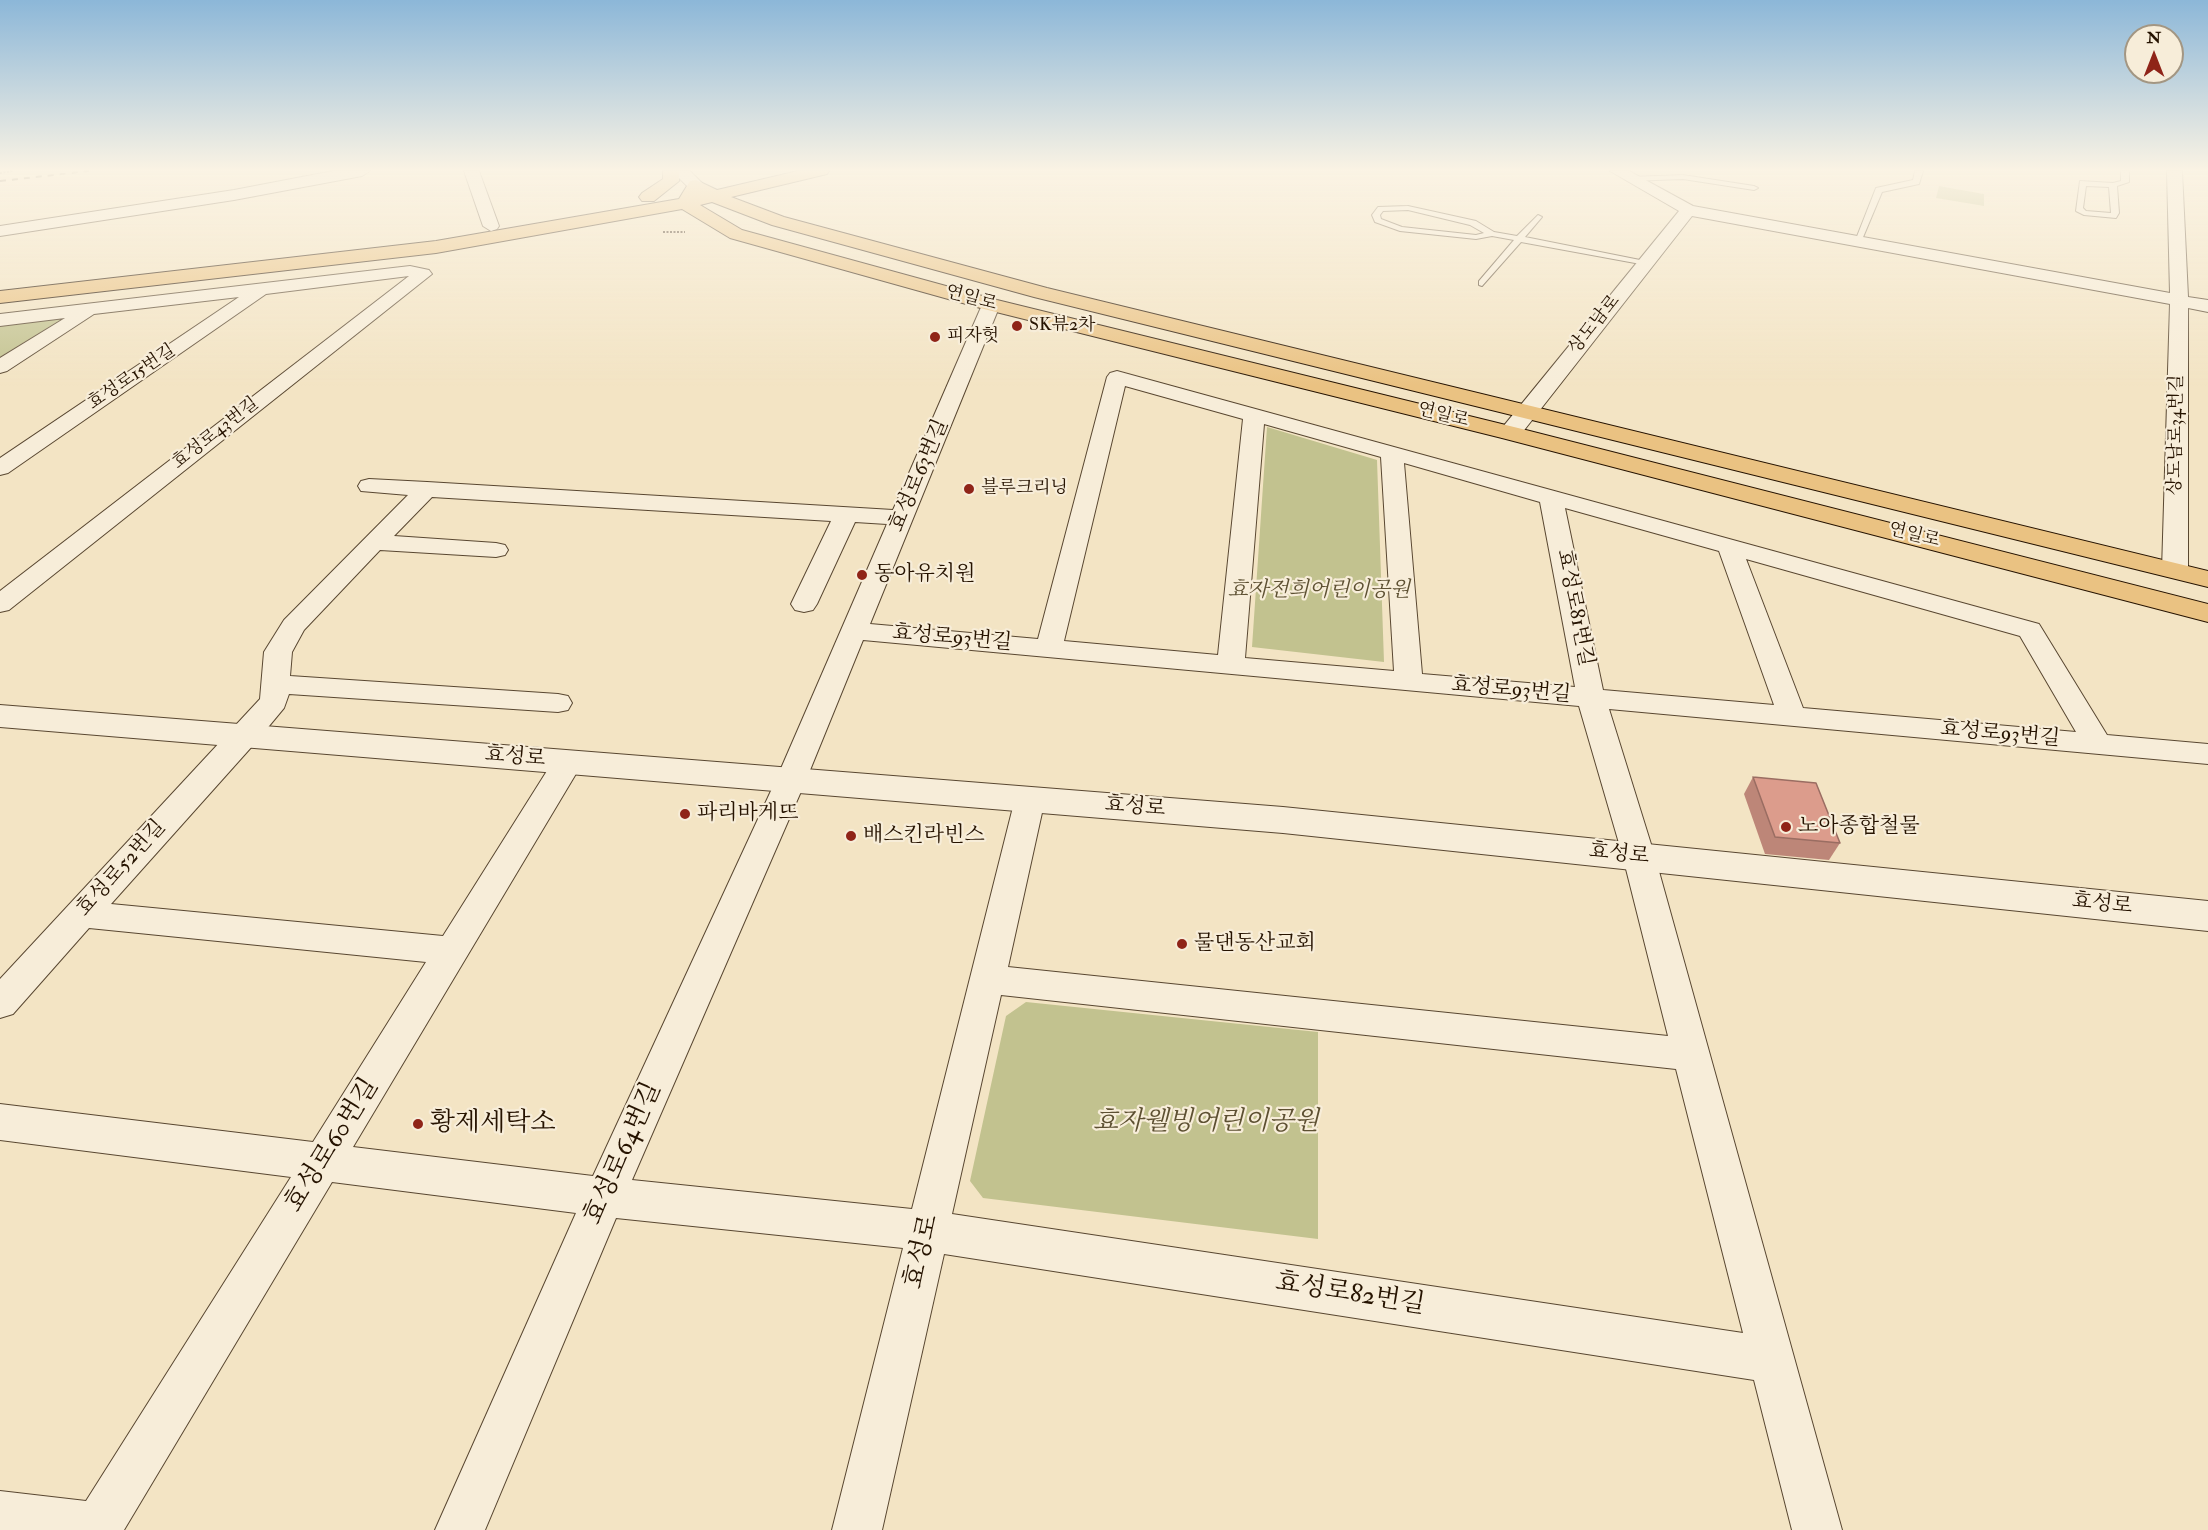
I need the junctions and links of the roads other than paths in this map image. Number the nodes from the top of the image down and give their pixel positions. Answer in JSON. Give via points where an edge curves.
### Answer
{"nodes":[{"id":1,"x":371,"y":242,"type":"edge"},
{"id":2,"x":464,"y":242,"type":"edge"},
{"id":3,"x":766,"y":242,"type":"edge"},
{"id":4,"x":856,"y":242,"type":"edge"},
{"id":5,"x":1517,"y":242,"type":"edge"},
{"id":6,"x":1539,"y":242,"type":"edge"},
{"id":7,"x":1662,"y":242,"type":"edge"},
{"id":8,"x":1859,"y":242,"type":"edge"},
{"id":9,"x":2177,"y":242,"type":"edge"},
{"id":10,"x":1646,"y":262,"type":"junction"},
{"id":11,"x":0,"y":282,"type":"edge"},
{"id":12,"x":1482,"y":283,"type":"dead end"},
{"id":13,"x":263,"y":288,"type":"junction"},
{"id":14,"x":0,"y":297,"type":"edge"},
{"id":15,"x":2179,"y":301,"type":"junction"},
{"id":16,"x":991,"y":305,"type":"junction"},
{"id":17,"x":2208,"y":306,"type":"edge"},
{"id":18,"x":94,"y":309,"type":"junction"},
{"id":19,"x":0,"y":320,"type":"edge"},
{"id":20,"x":0,"y":367,"type":"edge"},
{"id":21,"x":1524,"y":412,"type":"junction"},
{"id":22,"x":1254,"y":415,"type":"junction"},
{"id":23,"x":1510,"y":433,"type":"junction"},
{"id":24,"x":1392,"y":453,"type":"junction"},
{"id":25,"x":0,"y":468,"type":"edge"},
{"id":26,"x":369,"y":486,"type":"dead end"},
{"id":27,"x":427,"y":489,"type":"junction"},
{"id":28,"x":1551,"y":497,"type":"junction"},
{"id":29,"x":846,"y":515,"type":"junction"},
{"id":30,"x":902,"y":518,"type":"junction"},
{"id":31,"x":374,"y":542,"type":"junction"},
{"id":32,"x":1729,"y":546,"type":"junction"},
{"id":33,"x":496,"y":550,"type":"dead end"},
{"id":34,"x":2175,"y":570,"type":"junction"},
{"id":35,"x":0,"y":576,"type":"edge"},
{"id":36,"x":31,"y":578,"type":"junction"},
{"id":37,"x":2208,"y":579,"type":"edge"},
{"id":38,"x":0,"y":604,"type":"edge"},
{"id":39,"x":804,"y":604,"type":"dead end"},
{"id":40,"x":2208,"y":611,"type":"edge"},
{"id":41,"x":855,"y":631,"type":"junction"},
{"id":42,"x":1049,"y":648,"type":"junction"},
{"id":43,"x":1231,"y":665,"type":"junction"},
{"id":44,"x":1409,"y":681,"type":"junction"},
{"id":45,"x":276,"y":684,"type":"junction"},
{"id":46,"x":1591,"y":698,"type":"junction"},
{"id":47,"x":558,"y":703,"type":"dead end"},
{"id":48,"x":0,"y":716,"type":"edge"},
{"id":49,"x":1792,"y":716,"type":"junction"},
{"id":50,"x":245,"y":736,"type":"junction"},
{"id":51,"x":2098,"y":744,"type":"junction"},
{"id":52,"x":2208,"y":754,"type":"edge"},
{"id":53,"x":568,"y":762,"type":"junction"},
{"id":54,"x":791,"y":780,"type":"junction"},
{"id":55,"x":1030,"y":799,"type":"junction"},
{"id":56,"x":1639,"y":857,"type":"junction"},
{"id":57,"x":81,"y":914,"type":"junction"},
{"id":58,"x":2208,"y":916,"type":"edge"},
{"id":59,"x":453,"y":951,"type":"junction"},
{"id":60,"x":987,"y":979,"type":"junction"},
{"id":61,"x":0,"y":1003,"type":"edge"},
{"id":62,"x":1692,"y":1055,"type":"junction"},
{"id":63,"x":0,"y":1122,"type":"edge"},
{"id":64,"x":324,"y":1162,"type":"junction"},
{"id":65,"x":604,"y":1197,"type":"junction"},
{"id":66,"x":928,"y":1231,"type":"junction"},
{"id":67,"x":1772,"y":1360,"type":"junction"},
{"id":68,"x":0,"y":1515,"type":"edge"},
{"id":69,"x":97,"y":1529,"type":"edge"},
{"id":70,"x":460,"y":1530,"type":"edge"},
{"id":71,"x":857,"y":1530,"type":"edge"},
{"id":72,"x":1817,"y":1530,"type":"edge"}],
"edges":[{"from":1,"to":11,"type":"main road"},
{"from":2,"to":14,"type":"main road"},
{"from":3,"to":16,"type":"main road","name":"연일로"},
{"from":4,"to":21,"type":"main road","name":"연일로","via":[[1041,293]]},
{"from":5,"to":12,"type":"lane"},
{"from":6,"to":10,"type":"lane"},
{"from":7,"to":10,"type":"street","name":"상도남로"},
{"from":8,"to":15,"type":"street"},
{"from":9,"to":15,"type":"street","name":"상도남로34번길"},
{"from":10,"to":21,"type":"street","name":"상도남로"},
{"from":13,"to":18,"type":"street"},
{"from":13,"to":25,"type":"street","name":"효성로15번길"},
{"from":13,"to":36,"type":"street","name":"효성로43번길","via":[[410,271],[423,274]]},
{"from":15,"to":17,"type":"street"},
{"from":15,"to":34,"type":"street","name":"상도남로34번길"},
{"from":16,"to":23,"type":"main road","name":"연일로"},
{"from":16,"to":30,"type":"street","name":"효성로63번길"},
{"from":18,"to":19,"type":"street"},
{"from":18,"to":20,"type":"street"},
{"from":21,"to":23,"type":"street","name":"상도남로"},
{"from":21,"to":34,"type":"main road","name":"연일로"},
{"from":22,"to":24,"type":"street"},
{"from":22,"to":42,"type":"street","via":[[1117,377]]},
{"from":22,"to":43,"type":"street"},
{"from":23,"to":40,"type":"main road","name":"연일로"},
{"from":24,"to":28,"type":"street"},
{"from":24,"to":44,"type":"street"},
{"from":26,"to":27,"type":"street"},
{"from":27,"to":29,"type":"street"},
{"from":27,"to":31,"type":"street","name":"효성로52번길"},
{"from":28,"to":32,"type":"street"},
{"from":28,"to":46,"type":"street","name":"효성로81번길"},
{"from":29,"to":30,"type":"street"},
{"from":29,"to":39,"type":"street"},
{"from":30,"to":41,"type":"street","name":"효성로63번길"},
{"from":31,"to":33,"type":"street"},
{"from":31,"to":45,"type":"street","name":"효성로52번길","via":[[293,626],[278,652]]},
{"from":32,"to":49,"type":"street"},
{"from":32,"to":51,"type":"street","via":[[2030,630]]},
{"from":34,"to":37,"type":"main road","name":"연일로"},
{"from":35,"to":36,"type":"street"},
{"from":36,"to":38,"type":"street","name":"효성로43번길"},
{"from":41,"to":42,"type":"street","name":"효성로93번길"},
{"from":41,"to":54,"type":"street","name":"효성로63번길"},
{"from":42,"to":43,"type":"street","name":"효성로93번길"},
{"from":43,"to":44,"type":"street","name":"효성로93번길"},
{"from":44,"to":46,"type":"street","name":"효성로93번길"},
{"from":45,"to":47,"type":"street"},
{"from":45,"to":50,"type":"street","name":"효성로52번길","via":[[274,701]]},
{"from":46,"to":49,"type":"street","name":"효성로93번길"},
{"from":46,"to":56,"type":"street","name":"효성로81번길"},
{"from":48,"to":50,"type":"street","name":"효성로"},
{"from":49,"to":51,"type":"street","name":"효성로93번길"},
{"from":50,"to":53,"type":"street","name":"효성로"},
{"from":50,"to":57,"type":"street","name":"효성로52번길"},
{"from":51,"to":52,"type":"street","name":"효성로93번길"},
{"from":53,"to":54,"type":"street","name":"효성로"},
{"from":53,"to":59,"type":"street","name":"효성로60번길"},
{"from":54,"to":55,"type":"street","name":"효성로"},
{"from":54,"to":65,"type":"street","name":"효성로64번길"},
{"from":55,"to":56,"type":"street","name":"효성로"},
{"from":55,"to":60,"type":"street","name":"효성로"},
{"from":56,"to":58,"type":"street","name":"효성로"},
{"from":56,"to":62,"type":"street"},
{"from":57,"to":59,"type":"street"},
{"from":57,"to":61,"type":"street","name":"효성로52번길"},
{"from":59,"to":64,"type":"street","name":"효성로60번길"},
{"from":60,"to":62,"type":"street"},
{"from":60,"to":66,"type":"street","name":"효성로"},
{"from":62,"to":67,"type":"street"},
{"from":63,"to":64,"type":"street","name":"효성로82번길"},
{"from":64,"to":65,"type":"street","name":"효성로82번길"},
{"from":64,"to":69,"type":"street","name":"효성로60번길"},
{"from":65,"to":66,"type":"street","name":"효성로82번길"},
{"from":65,"to":70,"type":"street","name":"효성로64번길"},
{"from":66,"to":67,"type":"street","name":"효성로82번길"},
{"from":66,"to":71,"type":"street","name":"효성로"},
{"from":67,"to":72,"type":"street"},
{"from":68,"to":69,"type":"street"}]}
